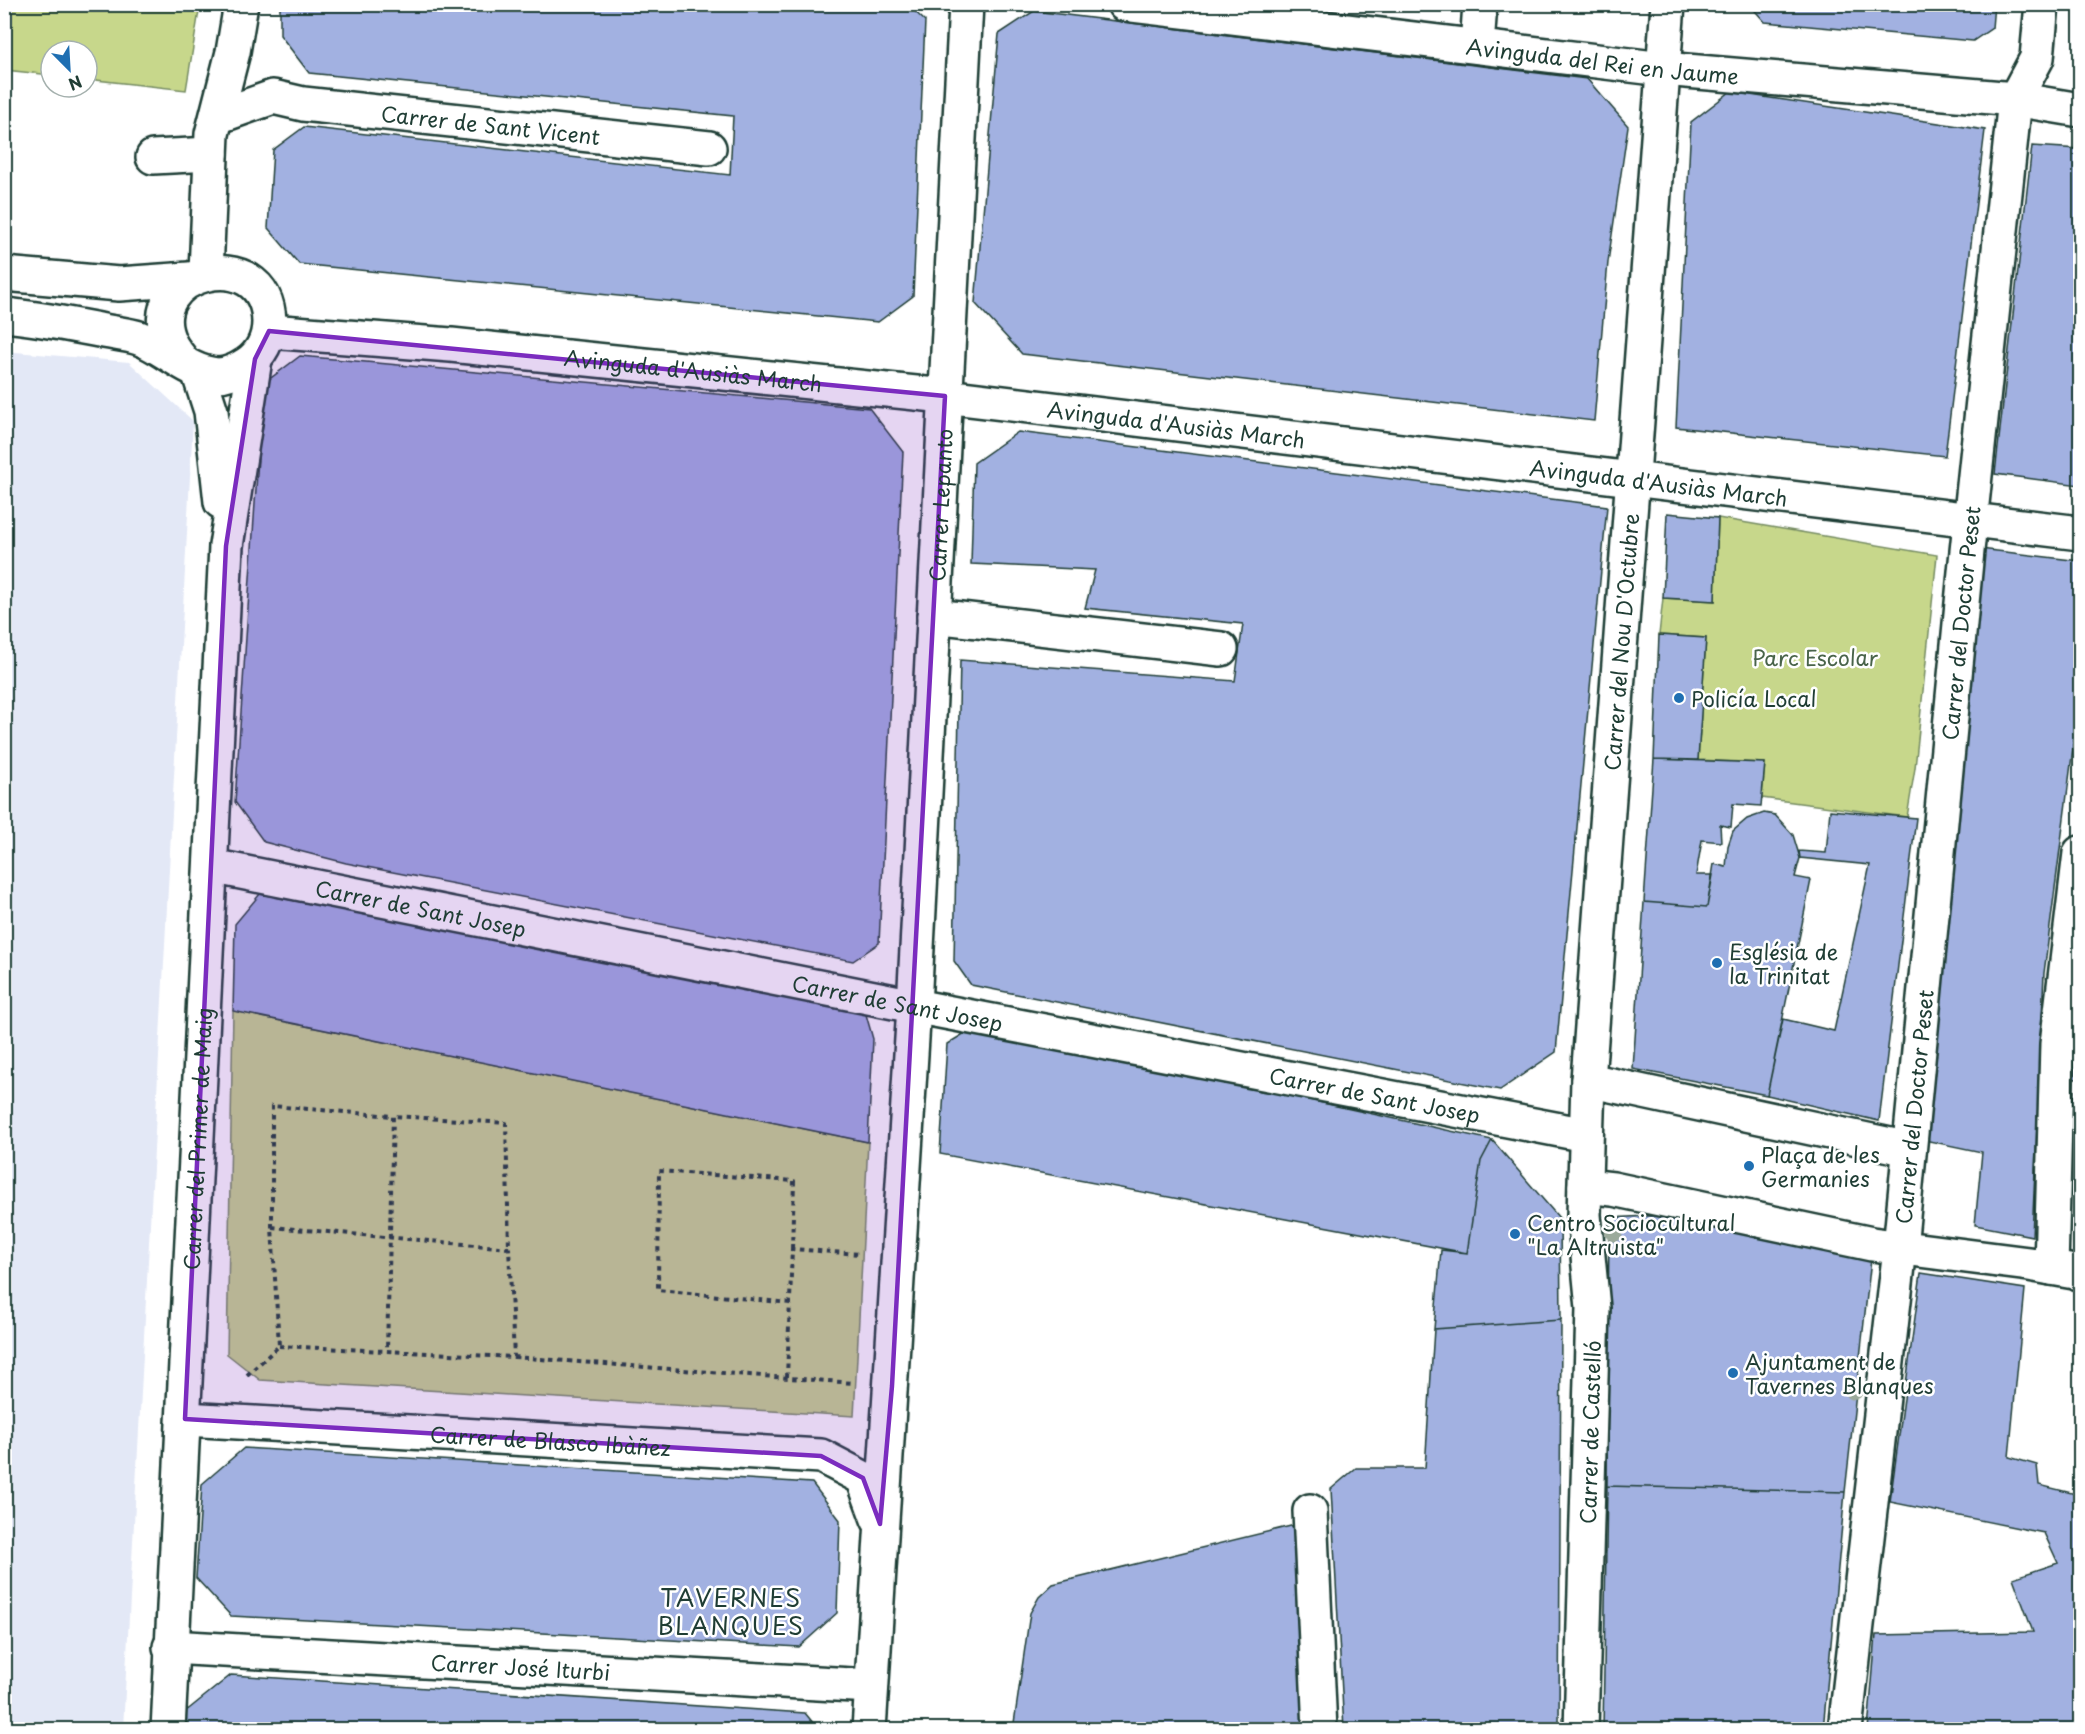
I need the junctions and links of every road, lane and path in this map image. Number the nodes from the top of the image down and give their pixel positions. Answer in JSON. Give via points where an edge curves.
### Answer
{"nodes":[{"id":1,"x":241,"y":4,"type":"edge"},
{"id":2,"x":966,"y":4,"type":"edge"},
{"id":3,"x":1124,"y":4,"type":"edge"},
{"id":4,"x":1480,"y":4,"type":"edge"},
{"id":5,"x":1668,"y":4,"type":"edge"},
{"id":6,"x":2042,"y":4,"type":"edge"},
{"id":7,"x":1273,"y":13,"type":"edge"},
{"id":8,"x":1477,"y":46,"type":"junction"},
{"id":9,"x":233,"y":52,"type":"junction"},
{"id":10,"x":1663,"y":69,"type":"junction"},
{"id":11,"x":273,"y":97,"type":"junction"},
{"id":12,"x":2015,"y":99,"type":"junction"},
{"id":13,"x":2080,"y":110,"type":"edge"},
{"id":14,"x":217,"y":117,"type":"junction"},
{"id":15,"x":709,"y":148,"type":"dead end"},
{"id":16,"x":211,"y":154,"type":"junction"},
{"id":17,"x":153,"y":157,"type":"dead end"},
{"id":18,"x":4,"y":274,"type":"edge"},
{"id":19,"x":198,"y":276,"type":"junction"},
{"id":20,"x":4,"y":315,"type":"edge"},
{"id":21,"x":262,"y":345,"type":"junction"},
{"id":22,"x":191,"y":367,"type":"junction"},
{"id":23,"x":945,"y":396,"type":"junction"},
{"id":24,"x":1635,"y":479,"type":"junction"},
{"id":25,"x":1971,"y":519,"type":"junction"},
{"id":26,"x":2080,"y":533,"type":"edge"},
{"id":27,"x":226,"y":546,"type":"junction"},
{"id":28,"x":934,"y":616,"type":"junction"},
{"id":29,"x":1221,"y":649,"type":"dead end"},
{"id":30,"x":2080,"y":853,"type":"edge"},
{"id":31,"x":211,"y":866,"type":"junction"},
{"id":32,"x":914,"y":1006,"type":"junction"},
{"id":33,"x":1588,"y":1080,"type":"junction"},
{"id":34,"x":393,"y":1116,"type":"junction"},
{"id":35,"x":1586,"y":1135,"type":"junction"},
{"id":36,"x":1909,"y":1149,"type":"junction"},
{"id":37,"x":1585,"y":1186,"type":"junction"},
{"id":38,"x":272,"y":1227,"type":"junction"},
{"id":39,"x":390,"y":1237,"type":"junction"},
{"id":40,"x":509,"y":1248,"type":"junction"},
{"id":41,"x":1900,"y":1248,"type":"junction"},
{"id":42,"x":792,"y":1249,"type":"junction"},
{"id":43,"x":899,"y":1258,"type":"junction"},
{"id":44,"x":2053,"y":1268,"type":"edge"},
{"id":45,"x":790,"y":1303,"type":"junction"},
{"id":46,"x":279,"y":1346,"type":"junction"},
{"id":47,"x":387,"y":1349,"type":"junction"},
{"id":48,"x":514,"y":1357,"type":"junction"},
{"id":49,"x":248,"y":1375,"type":"dead end"},
{"id":50,"x":787,"y":1377,"type":"junction"},
{"id":51,"x":892,"y":1386,"type":"junction"},
{"id":52,"x":185,"y":1419,"type":"junction"},
{"id":53,"x":1310,"y":1511,"type":"dead end"},
{"id":54,"x":880,"y":1524,"type":"junction"},
{"id":55,"x":170,"y":1647,"type":"junction"},
{"id":56,"x":871,"y":1686,"type":"junction"},
{"id":57,"x":168,"y":1730,"type":"edge"},
{"id":58,"x":869,"y":1730,"type":"edge"},
{"id":59,"x":1320,"y":1730,"type":"edge"},
{"id":60,"x":1581,"y":1730,"type":"edge"},
{"id":61,"x":1845,"y":1730,"type":"edge"}],
"edges":[{"from":1,"to":9,"type":"street"},
{"from":2,"to":23,"type":"street","name":"Carrer Lepanto"},
{"from":3,"to":7,"type":"street","name":"Avinguda del Rei en Jaume"},
{"from":4,"to":8,"type":"street"},
{"from":5,"to":10,"type":"street","name":"Carrer del Nou D'Octubre"},
{"from":6,"to":12,"type":"street","name":"Carrer del Doctor Peset","via":[[2037,58]]},
{"from":7,"to":8,"type":"street","name":"Avinguda del Rei en Jaume"},
{"from":8,"to":10,"type":"street","name":"Avinguda del Rei en Jaume"},
{"from":9,"to":11,"type":"street"},
{"from":9,"to":14,"type":"street"},
{"from":10,"to":12,"type":"street","name":"Avinguda del Rei en Jaume"},
{"from":10,"to":24,"type":"street","name":"Carrer del Nou D'Octubre"},
{"from":11,"to":14,"type":"street"},
{"from":11,"to":15,"type":"street","name":"Carrer de Sant Vicent","via":[[303,104]]},
{"from":12,"to":13,"type":"street","name":"Avinguda del Rei en Jaume"},
{"from":12,"to":25,"type":"street","name":"Carrer del Doctor Peset"},
{"from":14,"to":16,"type":"street"},
{"from":16,"to":17,"type":"street"},
{"from":16,"to":19,"type":"street"},
{"from":18,"to":19,"type":"street","via":[[119,284]]},
{"from":19,"to":21,"type":"street","via":[[223,271],[240,276],[256,288],[268,313]]},
{"from":19,"to":22,"type":"street","via":[[175,293],[167,309],[165,326],[170,343]]},
{"from":20,"to":22,"type":"street","via":[[139,338]]},
{"from":21,"to":22,"type":"street","via":[[237,371],[219,375]]},
{"from":21,"to":23,"type":"street","name":"Avinguda d'Ausiàs March","via":[[451,345]]},
{"from":21,"to":27,"type":"street","name":"Carrer del Primer de Maig"},
{"from":22,"to":27,"type":"street","name":"Carrer del Primer de Maig","via":[[211,411]]},
{"from":23,"to":24,"type":"street","name":"Avinguda d'Ausiàs March"},
{"from":23,"to":28,"type":"street","name":"Carrer Lepanto"},
{"from":24,"to":25,"type":"street","name":"Avinguda d'Ausiàs March"},
{"from":24,"to":33,"type":"street","name":"Carrer del Nou D'Octubre"},
{"from":25,"to":26,"type":"street","name":"Avinguda d'Ausiàs March"},
{"from":25,"to":36,"type":"street","name":"Carrer del Doctor Peset"},
{"from":27,"to":31,"type":"street","name":"Carrer del Primer de Maig"},
{"from":28,"to":29,"type":"street"},
{"from":28,"to":32,"type":"street","name":"Carrer Lepanto"},
{"from":30,"to":44,"type":"street","via":[[2057,1044]]},
{"from":31,"to":32,"type":"street","name":"Carrer de Sant Josep"},
{"from":31,"to":52,"type":"street","name":"Carrer del Primer de Maig"},
{"from":32,"to":35,"type":"street","name":"Carrer de Sant Josep"},
{"from":32,"to":43,"type":"street","name":"Carrer Lepanto"},
{"from":33,"to":35,"type":"street","name":"Carrer del Nou D'Octubre"},
{"from":33,"to":36,"type":"street"},
{"from":34,"to":38,"type":"path","via":[[272,1106]]},
{"from":34,"to":39,"type":"path"},
{"from":34,"to":40,"type":"path","via":[[506,1123]]},
{"from":35,"to":37,"type":"street","name":"Carrer de Castelló"},
{"from":36,"to":41,"type":"street","name":"Carrer del Doctor Peset"},
{"from":37,"to":41,"type":"street"},
{"from":37,"to":60,"type":"street","name":"Carrer de Castelló","via":[[1593,1308]]},
{"from":38,"to":39,"type":"path"},
{"from":38,"to":46,"type":"path"},
{"from":39,"to":40,"type":"path"},
{"from":39,"to":47,"type":"path"},
{"from":40,"to":48,"type":"path"},
{"from":41,"to":44,"type":"street"},
{"from":41,"to":61,"type":"street","name":"Carrer del Doctor Peset"},
{"from":42,"to":43,"type":"path"},
{"from":42,"to":45,"type":"path"},
{"from":42,"to":45,"type":"path","via":[[794,1181],[659,1171],[658,1290]]},
{"from":43,"to":51,"type":"street","name":"Carrer Lepanto"},
{"from":45,"to":50,"type":"path"},
{"from":46,"to":47,"type":"path"},
{"from":46,"to":49,"type":"path"},
{"from":47,"to":48,"type":"path"},
{"from":48,"to":50,"type":"path"},
{"from":50,"to":51,"type":"path"},
{"from":51,"to":54,"type":"street","name":"Carrer Lepanto"},
{"from":52,"to":54,"type":"street","name":"Carrer de Blasco Ibàñez","via":[[821,1456],[863,1478]]},
{"from":52,"to":55,"type":"street","name":"Carrer del Primer de Maig"},
{"from":53,"to":59,"type":"street"},
{"from":54,"to":56,"type":"street","name":"Carrer Lepanto"},
{"from":55,"to":56,"type":"street","name":"Carrer José Iturbi"},
{"from":55,"to":57,"type":"street","name":"Carrer del Primer de Maig"},
{"from":56,"to":58,"type":"street","name":"Carrer Lepanto"}]}
